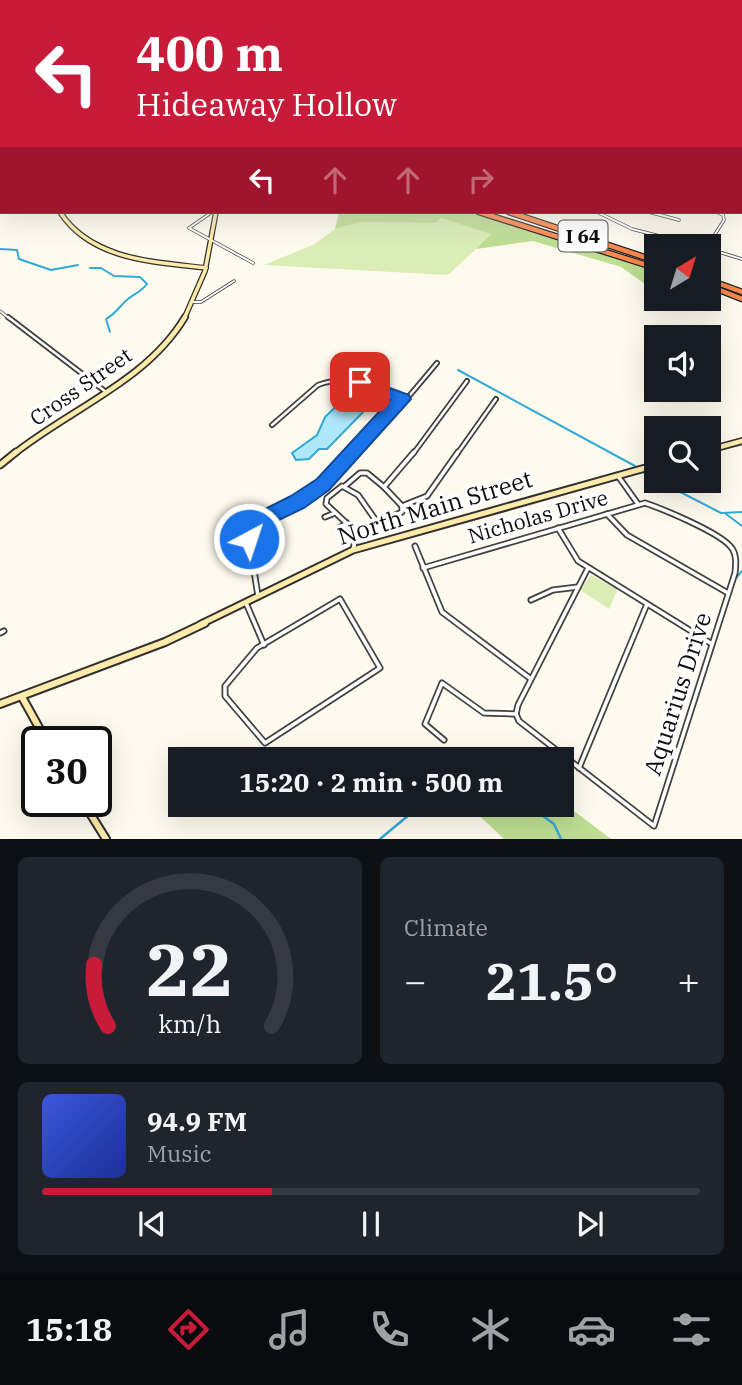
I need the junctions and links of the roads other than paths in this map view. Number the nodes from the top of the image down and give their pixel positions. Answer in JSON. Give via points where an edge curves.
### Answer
{"nodes":[{"id":1,"x":61,"y":214,"type":"edge"},
{"id":2,"x":211,"y":214,"type":"edge"},
{"id":3,"x":214,"y":214,"type":"edge"},
{"id":4,"x":486,"y":214,"type":"edge"},
{"id":5,"x":499,"y":214,"type":"edge"},
{"id":6,"x":515,"y":214,"type":"edge"},
{"id":7,"x":601,"y":214,"type":"edge"},
{"id":8,"x":656,"y":214,"type":"edge"},
{"id":9,"x":721,"y":214,"type":"edge"},
{"id":10,"x":679,"y":220,"type":"dead end"},
{"id":11,"x":651,"y":234,"type":"edge"},
{"id":12,"x":716,"y":234,"type":"edge"},
{"id":13,"x":211,"y":240,"type":"junction"},
{"id":14,"x":721,"y":252,"type":"edge"},
{"id":15,"x":644,"y":257,"type":"edge"},
{"id":16,"x":742,"y":259,"type":"edge"},
{"id":17,"x":253,"y":263,"type":"dead end"},
{"id":18,"x":644,"y":263,"type":"edge"},
{"id":19,"x":644,"y":263,"type":"edge"},
{"id":20,"x":206,"y":268,"type":"junction"},
{"id":21,"x":234,"y":281,"type":"dead end"},
{"id":22,"x":721,"y":284,"type":"edge"},
{"id":23,"x":721,"y":291,"type":"edge"},
{"id":24,"x":742,"y":292,"type":"edge"},
{"id":25,"x":742,"y":299,"type":"edge"},
{"id":26,"x":194,"y":302,"type":"junction"},
{"id":27,"x":0,"y":311,"type":"edge"},
{"id":28,"x":437,"y":363,"type":"dead end"},
{"id":29,"x":467,"y":381,"type":"dead end"},
{"id":30,"x":106,"y":393,"type":"junction"},
{"id":31,"x":404,"y":399,"type":"junction"},
{"id":32,"x":496,"y":399,"type":"dead end"},
{"id":33,"x":272,"y":425,"type":"dead end"},
{"id":34,"x":742,"y":441,"type":"edge"},
{"id":35,"x":721,"y":447,"type":"edge"},
{"id":36,"x":0,"y":465,"type":"edge"},
{"id":37,"x":644,"y":468,"type":"edge"},
{"id":38,"x":618,"y":476,"type":"junction"},
{"id":39,"x":345,"y":486,"type":"junction"},
{"id":40,"x":384,"y":487,"type":"junction"},
{"id":41,"x":318,"y":500,"type":"dead end"},
{"id":42,"x":325,"y":501,"type":"junction"},
{"id":43,"x":638,"y":504,"type":"junction"},
{"id":44,"x":402,"y":506,"type":"junction"},
{"id":45,"x":335,"y":513,"type":"junction"},
{"id":46,"x":607,"y":514,"type":"junction"},
{"id":47,"x":325,"y":517,"type":"dead end"},
{"id":48,"x":377,"y":522,"type":"junction"},
{"id":49,"x":347,"y":523,"type":"junction"},
{"id":50,"x":339,"y":528,"type":"dead end"},
{"id":51,"x":558,"y":528,"type":"junction"},
{"id":52,"x":358,"y":534,"type":"junction"},
{"id":53,"x":415,"y":546,"type":"dead end"},
{"id":54,"x":353,"y":550,"type":"junction"},
{"id":55,"x":423,"y":568,"type":"junction"},
{"id":56,"x":588,"y":568,"type":"junction"},
{"id":57,"x":734,"y":573,"type":"joint"},
{"id":58,"x":578,"y":587,"type":"junction"},
{"id":59,"x":728,"y":593,"type":"junction"},
{"id":60,"x":258,"y":597,"type":"junction"},
{"id":61,"x":531,"y":600,"type":"dead end"},
{"id":62,"x":246,"y":603,"type":"junction"},
{"id":63,"x":647,"y":604,"type":"junction"},
{"id":64,"x":264,"y":645,"type":"junction"},
{"id":65,"x":713,"y":645,"type":"junction"},
{"id":66,"x":531,"y":679,"type":"junction"},
{"id":67,"x":22,"y":697,"type":"junction"},
{"id":68,"x":0,"y":704,"type":"edge"},
{"id":69,"x":516,"y":714,"type":"junction"},
{"id":70,"x":38,"y":726,"type":"edge"},
{"id":71,"x":444,"y":740,"type":"dead end"},
{"id":72,"x":579,"y":768,"type":"junction"},
{"id":73,"x":92,"y":817,"type":"edge"},
{"id":74,"x":106,"y":839,"type":"edge"}],
"edges":[{"from":1,"to":20,"type":"main road","via":[[78,235],[99,246],[130,257]]},
{"from":2,"to":13,"type":"street","via":[[189,228]]},
{"from":3,"to":13,"type":"main road","name":"Cross Street"},
{"from":4,"to":18,"type":"highway"},
{"from":5,"to":19,"type":"highway","number":"I 64"},
{"from":6,"to":15,"type":"highway","number":"I 64"},
{"from":7,"to":11,"type":"street"},
{"from":8,"to":10,"type":"street"},
{"from":9,"to":12,"type":"street","via":[[724,220]]},
{"from":13,"to":17,"type":"street"},
{"from":13,"to":20,"type":"main road","name":"Cross Street"},
{"from":14,"to":16,"type":"street"},
{"from":20,"to":26,"type":"main road","name":"Cross Street"},
{"from":21,"to":26,"type":"street"},
{"from":22,"to":24,"type":"highway"},
{"from":23,"to":25,"type":"highway"},
{"from":26,"to":30,"type":"main road","name":"Cross Street","via":[[151,356]]},
{"from":27,"to":30,"type":"street"},
{"from":28,"to":31,"type":"street"},
{"from":29,"to":40,"type":"street"},
{"from":30,"to":36,"type":"main road","name":"Cross Street"},
{"from":31,"to":33,"type":"street","via":[[360,382],[326,381]]},
{"from":31,"to":60,"type":"street","via":[[316,491],[255,523],[249,539]]},
{"from":32,"to":44,"type":"street","via":[[427,496]]},
{"from":34,"to":35,"type":"main road"},
{"from":37,"to":38,"type":"main road","name":"North Main Street"},
{"from":38,"to":43,"type":"street"},
{"from":38,"to":54,"type":"main road","name":"North Main Street"},
{"from":39,"to":40,"type":"street","via":[[355,476],[367,473]]},
{"from":39,"to":42,"type":"street"},
{"from":39,"to":48,"type":"street"},
{"from":40,"to":44,"type":"street"},
{"from":41,"to":42,"type":"street"},
{"from":42,"to":45,"type":"street"},
{"from":43,"to":46,"type":"street","name":"Nicholas Drive"},
{"from":43,"to":57,"type":"street","name":"Nicholas Drive","via":[[651,504],[726,542],[735,558]]},
{"from":44,"to":48,"type":"street","via":[[402,512]]},
{"from":45,"to":47,"type":"street"},
{"from":45,"to":49,"type":"street"},
{"from":46,"to":51,"type":"street","name":"Nicholas Drive"},
{"from":46,"to":59,"type":"street","via":[[627,535]]},
{"from":48,"to":52,"type":"street"},
{"from":49,"to":50,"type":"street"},
{"from":49,"to":52,"type":"street"},
{"from":51,"to":55,"type":"street","name":"Nicholas Drive"},
{"from":51,"to":56,"type":"street","via":[[573,554]]},
{"from":52,"to":54,"type":"street"},
{"from":53,"to":55,"type":"street"},
{"from":54,"to":60,"type":"main road","name":"North Main Street"},
{"from":55,"to":66,"type":"street","via":[[442,612]]},
{"from":56,"to":58,"type":"street"},
{"from":56,"to":63,"type":"street"},
{"from":57,"to":59,"type":"street","name":"Aquarius Drive"},
{"from":58,"to":61,"type":"street"},
{"from":58,"to":66,"type":"street"},
{"from":59,"to":65,"type":"street","name":"Aquarius Drive"},
{"from":60,"to":62,"type":"main road","name":"North Main Street"},
{"from":62,"to":64,"type":"street"},
{"from":62,"to":67,"type":"main road","name":"North Main Street","via":[[164,642]]},
{"from":63,"to":65,"type":"street"},
{"from":63,"to":72,"type":"street"},
{"from":64,"to":64,"type":"street","via":[[223,691],[265,743],[380,668],[340,599]]},
{"from":65,"to":72,"type":"street","name":"Aquarius Drive","via":[[654,826]]},
{"from":66,"to":69,"type":"street"},
{"from":67,"to":68,"type":"main road","name":"North Main Street"},
{"from":67,"to":70,"type":"main road"},
{"from":69,"to":71,"type":"street","via":[[500,717],[478,711],[442,683],[425,724]]},
{"from":69,"to":72,"type":"street"},
{"from":73,"to":74,"type":"main road"}]}
